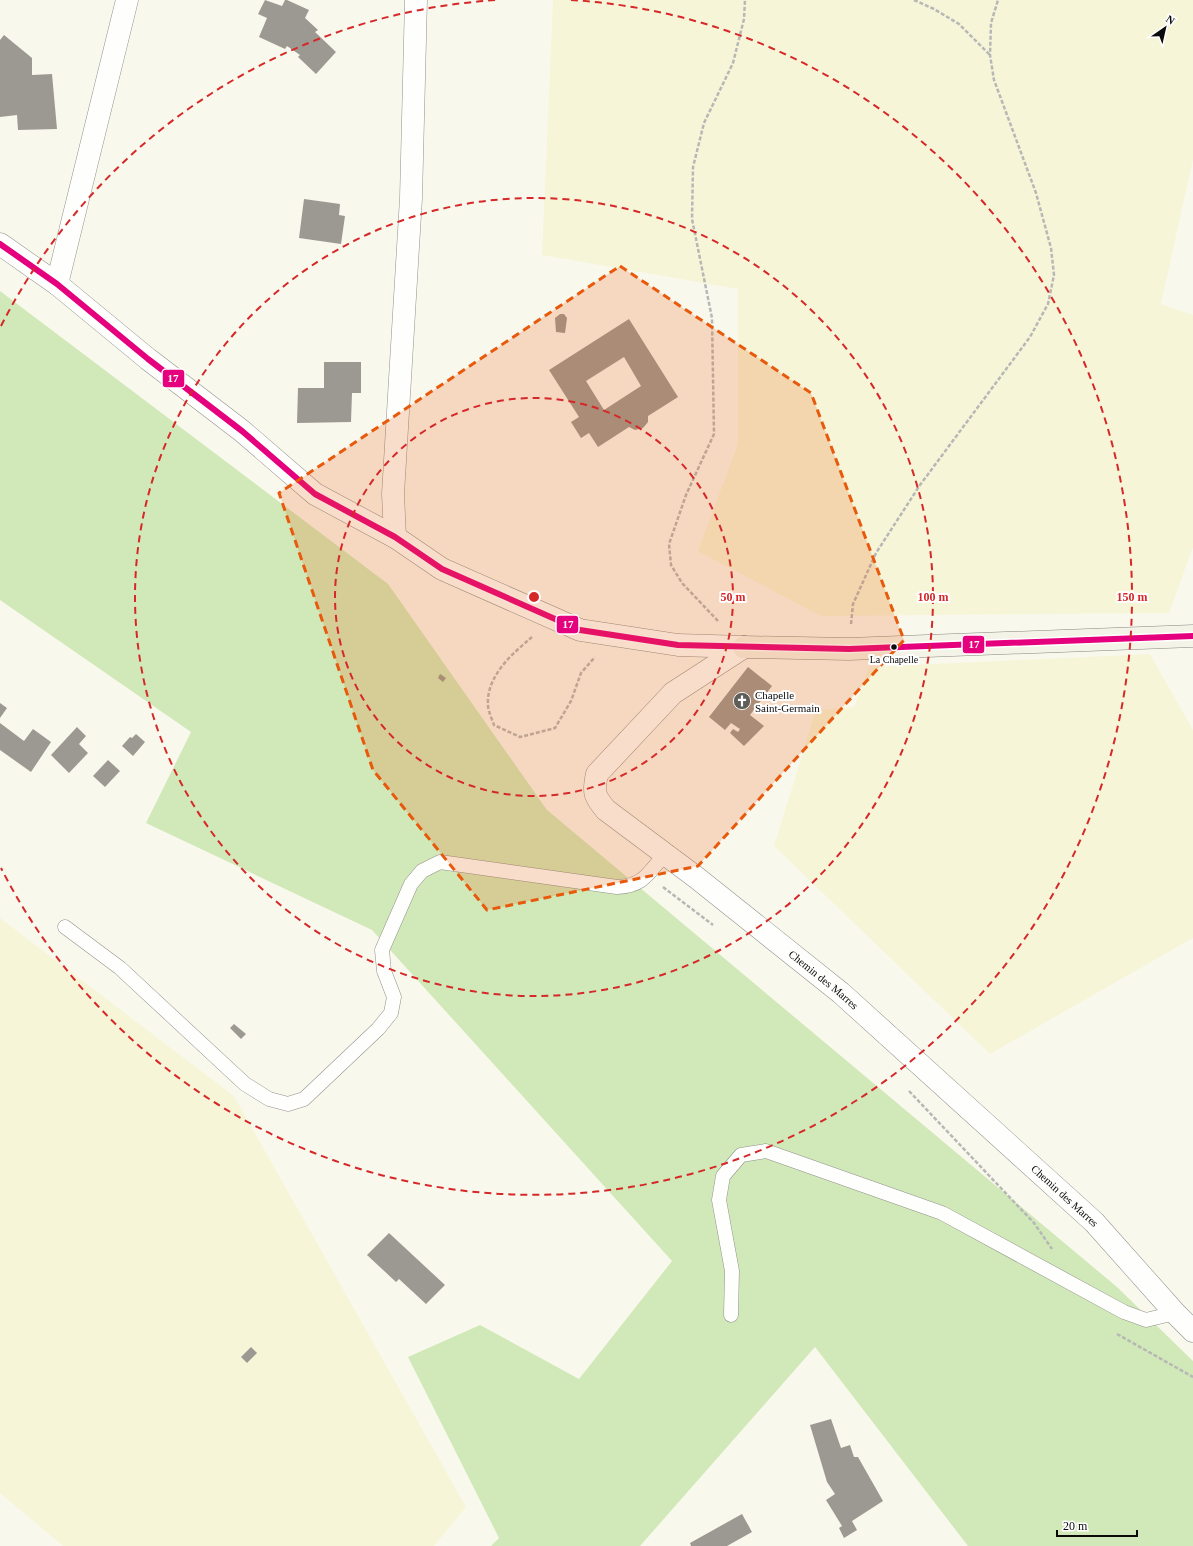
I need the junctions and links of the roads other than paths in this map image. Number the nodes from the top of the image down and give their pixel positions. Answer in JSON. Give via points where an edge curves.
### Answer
{"nodes":[{"id":1,"x":127,"y":0,"type":"edge"},
{"id":2,"x":416,"y":0,"type":"edge"},
{"id":3,"x":0,"y":244,"type":"edge"},
{"id":4,"x":57,"y":284,"type":"junction"},
{"id":5,"x":395,"y":537,"type":"junction"},
{"id":6,"x":1193,"y":636,"type":"edge"},
{"id":7,"x":744,"y":647,"type":"junction"},
{"id":8,"x":665,"y":854,"type":"junction"},
{"id":9,"x":65,"y":927,"type":"dead end"},
{"id":10,"x":1174,"y":1313,"type":"junction"},
{"id":11,"x":731,"y":1315,"type":"dead end"},
{"id":12,"x":1193,"y":1331,"type":"edge"}],
"edges":[{"from":1,"to":4,"type":"street"},
{"from":2,"to":5,"type":"street","via":[[411,198],[393,494]]},
{"from":3,"to":4,"type":"street"},
{"from":4,"to":5,"type":"street","via":[[148,360],[242,431],[315,494]]},
{"from":5,"to":7,"type":"street","via":[[442,569],[580,630],[678,645]]},
{"from":6,"to":7,"type":"street","via":[[849,649]]},
{"from":7,"to":8,"type":"street","name":"Chemin des Marres","via":[[673,693],[597,774],[594,787],[596,799],[606,810]]},
{"from":8,"to":9,"type":"lane","via":[[642,880],[632,886],[617,887],[440,862],[422,871],[411,884],[382,950],[384,971],[394,997],[391,1013],[378,1029],[304,1099],[288,1104],[269,1099],[245,1084],[120,968]]},
{"from":8,"to":10,"type":"street","name":"Chemin des Marres","via":[[853,1003],[1094,1222]]},
{"from":10,"to":11,"type":"lane","via":[[1146,1320],[1124,1312],[942,1213],[766,1151],[741,1154],[722,1182],[719,1200],[732,1271]]},
{"from":10,"to":12,"type":"street","name":"Chemin des Marres"}]}
